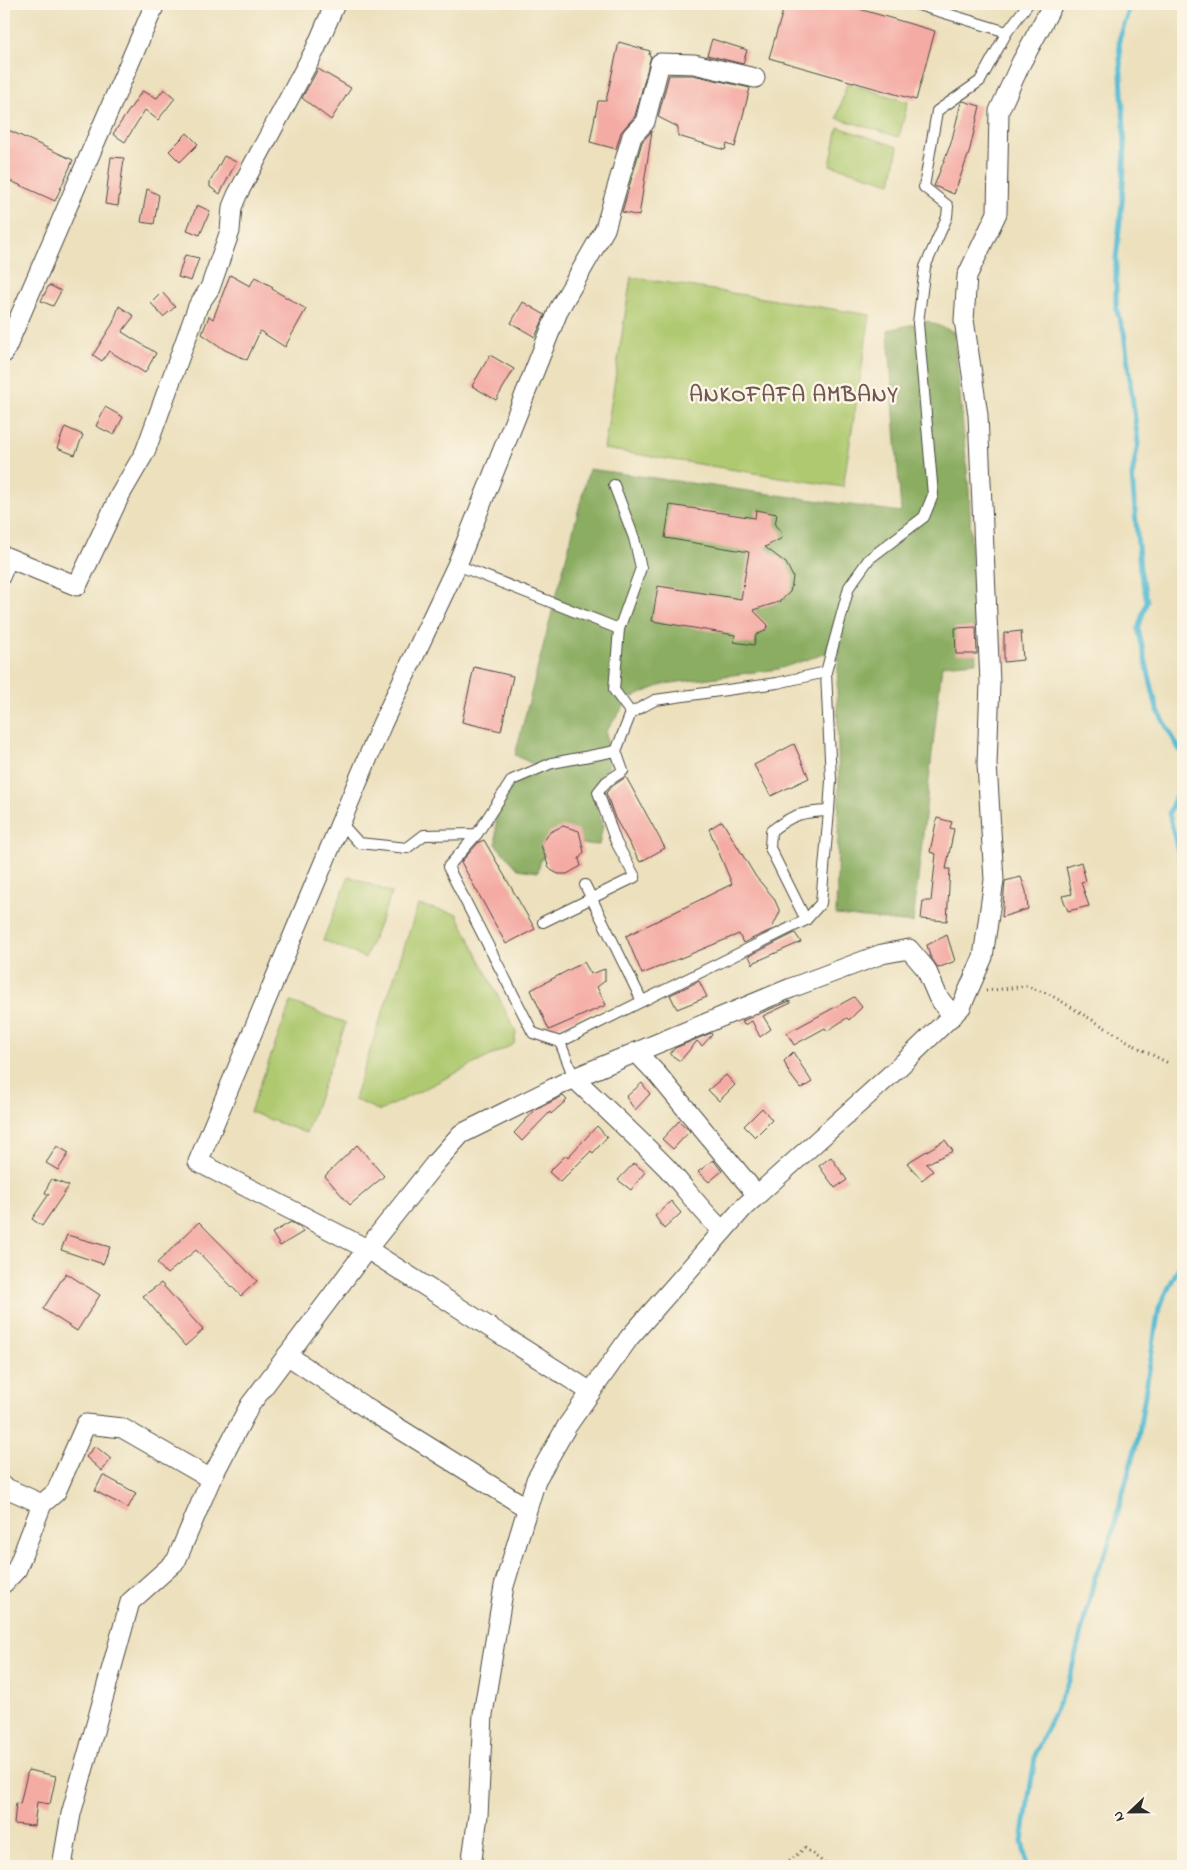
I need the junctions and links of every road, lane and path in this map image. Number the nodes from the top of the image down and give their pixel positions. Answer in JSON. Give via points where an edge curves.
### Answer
{"nodes":[{"id":1,"x":155,"y":4,"type":"edge"},
{"id":2,"x":335,"y":4,"type":"edge"},
{"id":3,"x":915,"y":4,"type":"edge"},
{"id":4,"x":1028,"y":4,"type":"edge"},
{"id":5,"x":1053,"y":4,"type":"edge"},
{"id":6,"x":1007,"y":32,"type":"junction"},
{"id":7,"x":754,"y":78,"type":"dead end"},
{"id":8,"x":4,"y":353,"type":"edge"},
{"id":9,"x":614,"y":485,"type":"dead end"},
{"id":10,"x":8,"y":558,"type":"edge"},
{"id":11,"x":457,"y":565,"type":"junction"},
{"id":12,"x":4,"y":579,"type":"edge"},
{"id":13,"x":619,"y":629,"type":"junction"},
{"id":14,"x":826,"y":672,"type":"junction"},
{"id":15,"x":631,"y":713,"type":"junction"},
{"id":16,"x":616,"y":751,"type":"junction"},
{"id":17,"x":829,"y":811,"type":"junction"},
{"id":18,"x":341,"y":823,"type":"junction"},
{"id":19,"x":477,"y":834,"type":"junction"},
{"id":20,"x":585,"y":885,"type":"dead end"},
{"id":21,"x":592,"y":899,"type":"junction"},
{"id":22,"x":806,"y":920,"type":"junction"},
{"id":23,"x":543,"y":922,"type":"dead end"},
{"id":24,"x":967,"y":993,"type":"junction"},
{"id":25,"x":642,"y":1001,"type":"junction"},
{"id":26,"x":953,"y":1016,"type":"junction"},
{"id":27,"x":560,"y":1042,"type":"junction"},
{"id":28,"x":636,"y":1052,"type":"junction"},
{"id":29,"x":1170,"y":1064,"type":"dead end"},
{"id":30,"x":574,"y":1078,"type":"junction"},
{"id":31,"x":758,"y":1195,"type":"junction"},
{"id":32,"x":723,"y":1231,"type":"junction"},
{"id":33,"x":367,"y":1249,"type":"junction"},
{"id":34,"x":287,"y":1355,"type":"junction"},
{"id":35,"x":591,"y":1392,"type":"junction"},
{"id":36,"x":210,"y":1479,"type":"junction"},
{"id":37,"x":4,"y":1487,"type":"edge"},
{"id":38,"x":42,"y":1504,"type":"junction"},
{"id":39,"x":527,"y":1508,"type":"junction"},
{"id":40,"x":4,"y":1583,"type":"edge"},
{"id":41,"x":62,"y":1866,"type":"edge"},
{"id":42,"x":471,"y":1866,"type":"edge"},
{"id":43,"x":776,"y":1866,"type":"edge"},
{"id":44,"x":828,"y":1866,"type":"edge"}],
"edges":[{"from":1,"to":8,"type":"street"},
{"from":2,"to":10,"type":"street","via":[[316,50],[237,195],[232,207],[230,231],[210,288],[198,306],[145,452],[120,495],[77,586]]},
{"from":3,"to":6,"type":"lane"},
{"from":4,"to":6,"type":"lane"},
{"from":5,"to":24,"type":"street","via":[[999,111],[997,213],[967,276],[964,320],[978,416],[984,519],[990,683],[987,764],[994,880],[983,957]]},
{"from":6,"to":14,"type":"lane","via":[[980,81],[937,111],[924,187],[948,206],[947,217],[925,267],[918,323],[933,495],[924,516],[869,559],[849,587]]},
{"from":7,"to":11,"type":"street","via":[[694,64],[660,63],[644,122],[632,136],[605,229],[560,309]]},
{"from":9,"to":13,"type":"lane","via":[[634,538],[641,568]]},
{"from":10,"to":12,"type":"lane"},
{"from":11,"to":13,"type":"lane"},
{"from":11,"to":18,"type":"street","via":[[382,724]]},
{"from":13,"to":15,"type":"lane","via":[[614,690]]},
{"from":14,"to":15,"type":"lane","via":[[777,683],[655,700]]},
{"from":14,"to":17,"type":"lane","via":[[831,780]]},
{"from":15,"to":16,"type":"lane"},
{"from":16,"to":19,"type":"lane","via":[[552,763],[512,780]]},
{"from":16,"to":21,"type":"lane","via":[[623,772],[606,782],[598,792],[616,842],[634,878]]},
{"from":17,"to":22,"type":"lane","via":[[821,903]]},
{"from":17,"to":22,"type":"lane","via":[[806,812],[787,818],[771,831],[770,848]]},
{"from":18,"to":19,"type":"lane","via":[[359,843],[406,848],[424,835]]},
{"from":18,"to":33,"type":"street","via":[[198,1162]]},
{"from":19,"to":27,"type":"lane","via":[[448,867],[533,1033]]},
{"from":20,"to":21,"type":"lane"},
{"from":21,"to":23,"type":"lane"},
{"from":21,"to":25,"type":"lane"},
{"from":22,"to":25,"type":"lane"},
{"from":24,"to":26,"type":"street","via":[[961,1008]]},
{"from":24,"to":29,"type":"path","via":[[1026,986],[1049,994]]},
{"from":25,"to":27,"type":"lane"},
{"from":26,"to":28,"type":"street","via":[[938,997],[926,969],[909,949],[882,954]]},
{"from":26,"to":31,"type":"street"},
{"from":27,"to":30,"type":"lane"},
{"from":28,"to":30,"type":"street"},
{"from":28,"to":31,"type":"street"},
{"from":30,"to":32,"type":"street","via":[[656,1157]]},
{"from":30,"to":33,"type":"street","via":[[461,1134]]},
{"from":31,"to":32,"type":"street"},
{"from":32,"to":35,"type":"street","via":[[628,1338]]},
{"from":33,"to":34,"type":"street"},
{"from":33,"to":35,"type":"street"},
{"from":34,"to":36,"type":"street","via":[[250,1405]]},
{"from":34,"to":39,"type":"street"},
{"from":35,"to":39,"type":"street","via":[[536,1480]]},
{"from":36,"to":38,"type":"street","via":[[122,1428],[86,1424],[56,1492]]},
{"from":36,"to":41,"type":"street","via":[[176,1561],[130,1602],[71,1814]]},
{"from":37,"to":38,"type":"street"},
{"from":38,"to":40,"type":"street","via":[[17,1569]]},
{"from":39,"to":42,"type":"street","via":[[504,1586],[483,1714],[478,1816]]},
{"from":43,"to":44,"type":"path","via":[[788,1862],[805,1848]]}]}
